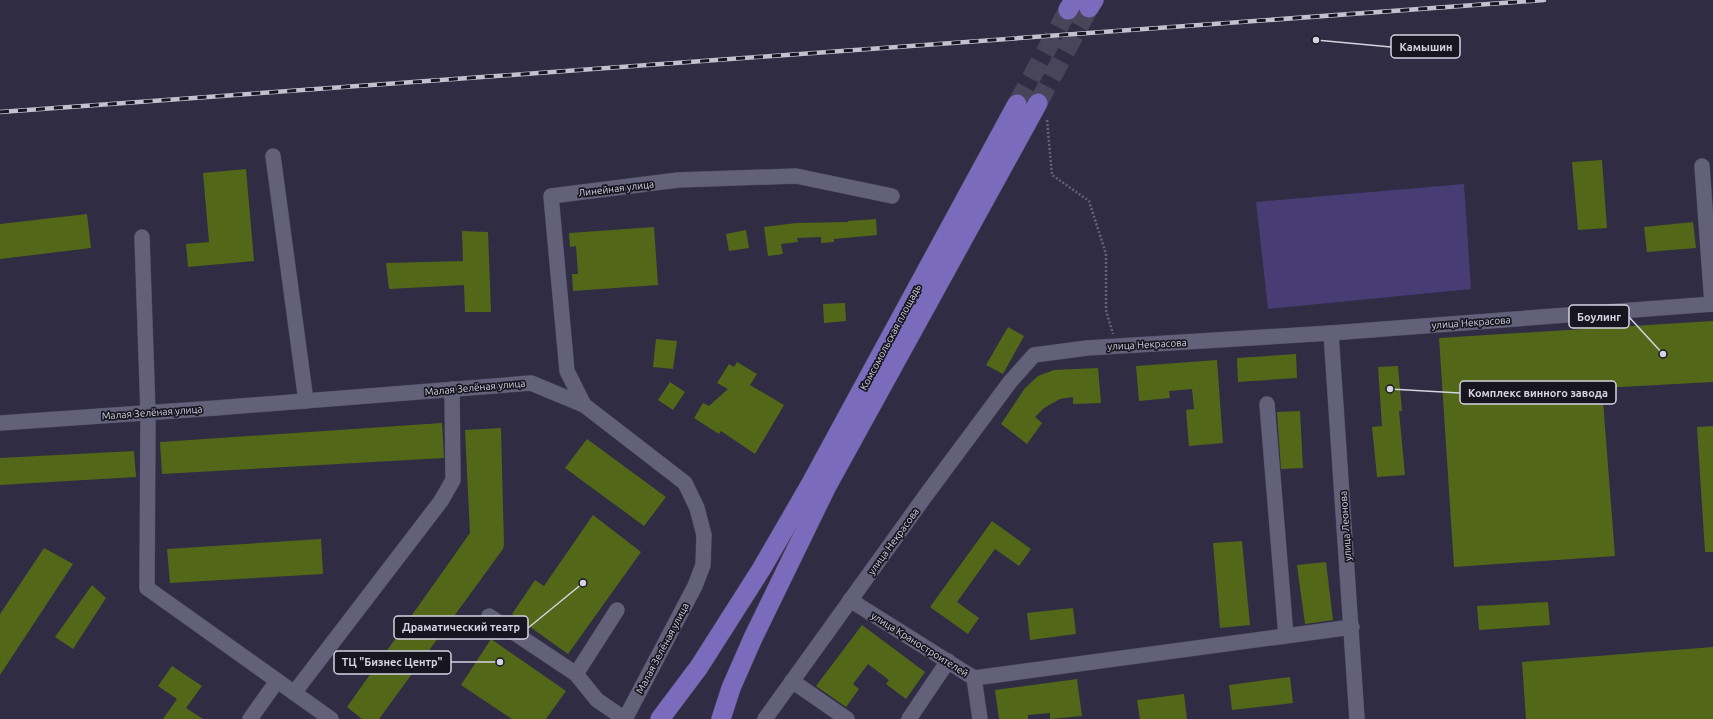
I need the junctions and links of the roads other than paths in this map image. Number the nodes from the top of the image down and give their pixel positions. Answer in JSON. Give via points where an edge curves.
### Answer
{"nodes":[{"id":1,"x":1017,"y":104,"type":"tunnel mouth"},
{"id":2,"x":1042,"y":109,"type":"tunnel mouth"},
{"id":3,"x":273,"y":156,"type":"dead end"},
{"id":4,"x":1702,"y":166,"type":"dead end"},
{"id":5,"x":892,"y":196,"type":"dead end"},
{"id":6,"x":142,"y":237,"type":"dead end"},
{"id":7,"x":1712,"y":304,"type":"edge"},
{"id":8,"x":1331,"y":333,"type":"junction"},
{"id":9,"x":452,"y":389,"type":"junction"},
{"id":10,"x":306,"y":401,"type":"junction"},
{"id":11,"x":1267,"y":404,"type":"dead end"},
{"id":12,"x":584,"y":405,"type":"junction"},
{"id":13,"x":148,"y":413,"type":"junction"},
{"id":14,"x":0,"y":423,"type":"edge"},
{"id":15,"x":850,"y":600,"type":"junction"},
{"id":16,"x":617,"y":610,"type":"dead end"},
{"id":17,"x":488,"y":616,"type":"dead end"},
{"id":18,"x":1352,"y":627,"type":"junction"},
{"id":19,"x":1286,"y":636,"type":"junction"},
{"id":20,"x":948,"y":661,"type":"junction"},
{"id":21,"x":576,"y":674,"type":"junction"},
{"id":22,"x":974,"y":678,"type":"junction"},
{"id":23,"x":792,"y":680,"type":"junction"},
{"id":24,"x":277,"y":681,"type":"junction"},
{"id":25,"x":294,"y":693,"type":"junction"},
{"id":26,"x":1354,"y":716,"type":"edge"},
{"id":27,"x":250,"y":719,"type":"edge"},
{"id":28,"x":331,"y":719,"type":"edge"},
{"id":29,"x":625,"y":719,"type":"edge"},
{"id":30,"x":660,"y":719,"type":"edge"},
{"id":31,"x":722,"y":719,"type":"edge"},
{"id":32,"x":765,"y":719,"type":"edge"},
{"id":33,"x":847,"y":719,"type":"edge"},
{"id":34,"x":909,"y":719,"type":"edge"},
{"id":35,"x":980,"y":719,"type":"edge"}],
"edges":[{"from":1,"to":30,"type":"main road","name":"Комсомольская площадь","via":[[762,568],[700,667]]},
{"from":2,"to":31,"type":"main road","via":[[826,488],[780,578],[731,688]]},
{"from":3,"to":10,"type":"street"},
{"from":4,"to":7,"type":"street"},
{"from":5,"to":12,"type":"street","name":"Линейная улица","via":[[796,176],[678,180],[551,196],[567,371]]},
{"from":6,"to":13,"type":"street"},
{"from":7,"to":8,"type":"street","name":"улица Некрасова"},
{"from":8,"to":15,"type":"street","name":"улица Некрасова","via":[[1117,346],[1034,355],[1010,382]]},
{"from":8,"to":18,"type":"street","name":"улица Леонова"},
{"from":9,"to":10,"type":"street","name":"Малая Зелёная улица"},
{"from":9,"to":12,"type":"street","name":"Малая Зелёная улица","via":[[531,383]]},
{"from":9,"to":25,"type":"street","via":[[453,480],[441,501]]},
{"from":10,"to":13,"type":"street","name":"Малая Зелёная улица"},
{"from":11,"to":19,"type":"street"},
{"from":12,"to":29,"type":"street","name":"Малая Зелёная улица","via":[[685,483],[697,508],[704,536],[703,565],[695,586]]},
{"from":13,"to":14,"type":"street","name":"Малая Зелёная улица"},
{"from":13,"to":24,"type":"street","via":[[147,588]]},
{"from":15,"to":20,"type":"street","name":"улица Краностроителей"},
{"from":15,"to":23,"type":"street","name":"улица Некрасова"},
{"from":16,"to":21,"type":"street"},
{"from":17,"to":21,"type":"street"},
{"from":18,"to":19,"type":"street"},
{"from":18,"to":26,"type":"street","name":"улица Леонова"},
{"from":19,"to":22,"type":"street"},
{"from":20,"to":22,"type":"street","name":"улица Краностроителей"},
{"from":20,"to":34,"type":"street"},
{"from":21,"to":29,"type":"street","via":[[597,700]]},
{"from":22,"to":35,"type":"street","name":"улица Краностроителей"},
{"from":23,"to":32,"type":"street","name":"улица Некрасова"},
{"from":23,"to":33,"type":"street"},
{"from":24,"to":25,"type":"street"},
{"from":24,"to":27,"type":"street"},
{"from":25,"to":28,"type":"street"}]}
